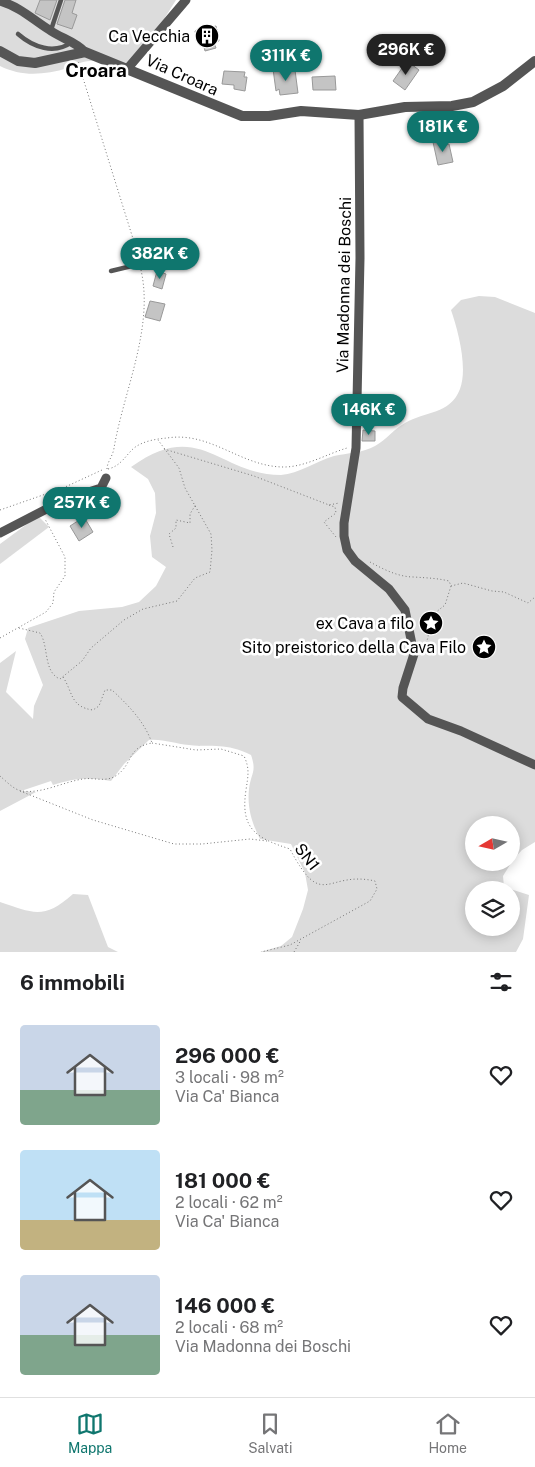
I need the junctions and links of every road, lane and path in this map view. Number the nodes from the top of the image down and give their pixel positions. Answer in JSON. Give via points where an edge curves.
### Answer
{"nodes":[{"id":1,"x":61,"y":0,"type":"edge"},
{"id":2,"x":186,"y":0,"type":"edge"},
{"id":3,"x":0,"y":1,"type":"edge"},
{"id":4,"x":51,"y":31,"type":"junction"},
{"id":5,"x":18,"y":34,"type":"dead end"},
{"id":6,"x":72,"y":42,"type":"junction"},
{"id":7,"x":0,"y":51,"type":"edge"},
{"id":8,"x":80,"y":53,"type":"junction"},
{"id":9,"x":535,"y":61,"type":"edge"},
{"id":10,"x":128,"y":68,"type":"junction"},
{"id":11,"x":359,"y":115,"type":"junction"},
{"id":12,"x":140,"y":264,"type":"junction"},
{"id":13,"x":111,"y":271,"type":"dead end"},
{"id":14,"x":158,"y":440,"type":"junction"},
{"id":15,"x":356,"y":448,"type":"junction"},
{"id":16,"x":164,"y":449,"type":"junction"},
{"id":17,"x":107,"y":474,"type":"junction"},
{"id":18,"x":349,"y":502,"type":"junction"},
{"id":19,"x":196,"y":504,"type":"junction"},
{"id":20,"x":329,"y":505,"type":"junction"},
{"id":21,"x":0,"y":510,"type":"edge"},
{"id":22,"x":40,"y":511,"type":"junction"},
{"id":23,"x":0,"y":533,"type":"edge"},
{"id":24,"x":345,"y":541,"type":"junction"},
{"id":25,"x":173,"y":547,"type":"dead end"},
{"id":26,"x":365,"y":560,"type":"dead end"},
{"id":27,"x":451,"y":586,"type":"junction"},
{"id":28,"x":535,"y":598,"type":"edge"},
{"id":29,"x":19,"y":628,"type":"junction"},
{"id":30,"x":0,"y":638,"type":"edge"},
{"id":31,"x":413,"y":650,"type":"junction"},
{"id":32,"x":63,"y":677,"type":"junction"},
{"id":33,"x":152,"y":743,"type":"junction"},
{"id":34,"x":535,"y":765,"type":"edge"},
{"id":35,"x":0,"y":776,"type":"edge"},
{"id":36,"x":19,"y":791,"type":"junction"},
{"id":37,"x":269,"y":841,"type":"junction"},
{"id":38,"x":301,"y":940,"type":"junction"},
{"id":39,"x":261,"y":952,"type":"edge"},
{"id":40,"x":294,"y":952,"type":"edge"}],
"edges":[{"from":1,"to":4,"type":"lane"},
{"from":2,"to":10,"type":"street"},
{"from":3,"to":4,"type":"street","name":"Via Croara","via":[[24,10]]},
{"from":4,"to":6,"type":"street","name":"Via Croara"},
{"from":5,"to":6,"type":"lane","via":[[38,47],[58,48]]},
{"from":6,"to":8,"type":"street","name":"Via Croara"},
{"from":7,"to":8,"type":"street","via":[[18,61],[35,63]]},
{"from":8,"to":10,"type":"street","name":"Via Croara"},
{"from":8,"to":12,"type":"path"},
{"from":9,"to":11,"type":"street","name":"Via Croara","via":[[503,86],[473,102],[406,107]]},
{"from":10,"to":11,"type":"street","name":"Via Croara","via":[[242,116],[301,112]]},
{"from":11,"to":15,"type":"street","name":"Via Madonna dei Boschi"},
{"from":12,"to":13,"type":"lane"},
{"from":12,"to":17,"type":"path","via":[[145,301],[140,346]]},
{"from":14,"to":15,"type":"path","via":[[191,436],[212,442],[257,464],[285,467]]},
{"from":14,"to":16,"type":"path"},
{"from":14,"to":17,"type":"path","via":[[135,447],[120,465]]},
{"from":15,"to":18,"type":"street","name":"Via Madonna dei Boschi"},
{"from":16,"to":19,"type":"path","via":[[179,468],[185,488]]},
{"from":16,"to":20,"type":"path","via":[[254,476]]},
{"from":17,"to":21,"type":"path"},
{"from":17,"to":22,"type":"street","via":[[101,488]]},
{"from":18,"to":20,"type":"path"},
{"from":18,"to":24,"type":"street","name":"Via Madonna dei Boschi","via":[[344,523]]},
{"from":19,"to":25,"type":"path","via":[[190,514],[190,523],[176,520],[176,528],[169,534]]},
{"from":19,"to":32,"type":"path","via":[[211,534],[210,572],[195,578],[176,601],[143,609],[124,620]]},
{"from":20,"to":24,"type":"path","via":[[336,513],[324,522],[338,542]]},
{"from":22,"to":23,"type":"street"},
{"from":22,"to":29,"type":"path","via":[[65,557],[65,576],[46,612]]},
{"from":24,"to":31,"type":"street","name":"Via Madonna dei Boschi","via":[[355,561],[398,598],[405,610]]},
{"from":26,"to":27,"type":"path","via":[[394,574],[413,578],[433,577],[449,582]]},
{"from":27,"to":28,"type":"path","via":[[463,583],[504,592],[528,603]]},
{"from":27,"to":31,"type":"path","via":[[445,605],[426,620],[428,639],[422,648]]},
{"from":29,"to":30,"type":"path"},
{"from":29,"to":32,"type":"path","via":[[40,633],[54,675],[60,679]]},
{"from":31,"to":34,"type":"street","name":"Via Madonna dei Boschi","via":[[402,697],[413,708],[428,718]]},
{"from":32,"to":33,"type":"path","via":[[70,696],[86,710],[99,706],[105,690],[112,690],[142,720]]},
{"from":33,"to":36,"type":"path","via":[[142,745],[131,754],[118,775],[111,778],[84,779],[34,791]]},
{"from":33,"to":37,"type":"path","name":"SN1","via":[[196,750],[221,748],[244,756],[250,769],[245,819],[252,832]]},
{"from":35,"to":36,"type":"path"},
{"from":36,"to":37,"type":"path","via":[[93,820],[174,844],[250,839]]},
{"from":37,"to":38,"type":"path","name":"SN1","via":[[290,849],[303,873],[313,883],[322,885],[362,878],[375,881],[377,889],[370,901]]},
{"from":38,"to":39,"type":"path","name":"SN1"},
{"from":38,"to":40,"type":"path"}]}
